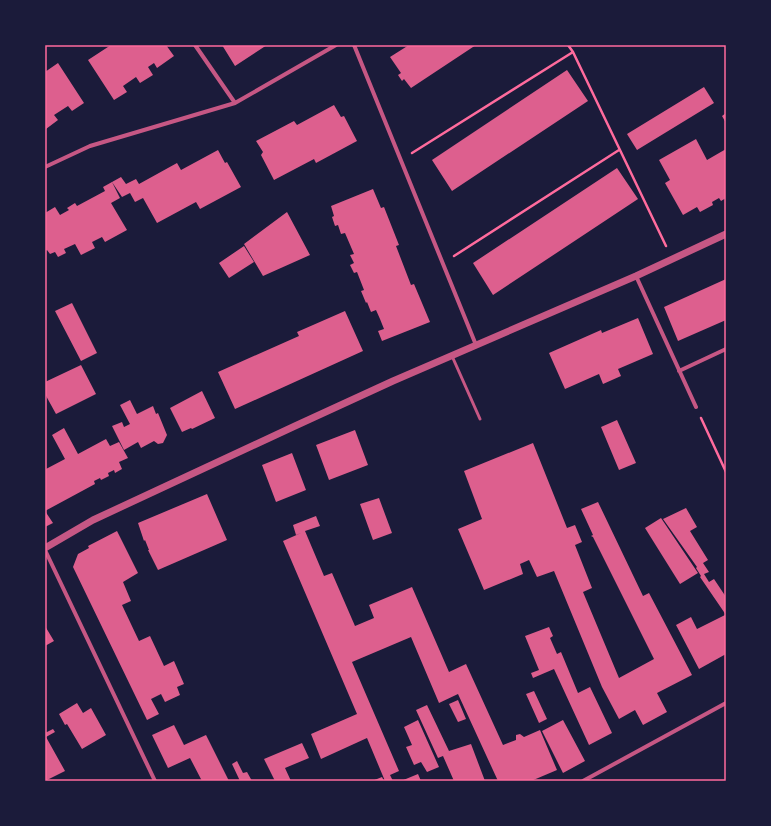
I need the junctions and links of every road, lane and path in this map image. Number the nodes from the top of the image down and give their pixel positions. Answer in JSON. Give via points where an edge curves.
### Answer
{"nodes":[{"id":1,"x":195,"y":45,"type":"edge"},
{"id":2,"x":336,"y":45,"type":"edge"},
{"id":3,"x":354,"y":45,"type":"edge"},
{"id":4,"x":568,"y":45,"type":"edge"},
{"id":5,"x":573,"y":52,"type":"junction"},
{"id":6,"x":235,"y":104,"type":"junction"},
{"id":7,"x":618,"y":150,"type":"junction"},
{"id":8,"x":402,"y":160,"type":"junction"},
{"id":9,"x":45,"y":167,"type":"edge"},
{"id":10,"x":726,"y":234,"type":"edge"},
{"id":11,"x":673,"y":260,"type":"junction"},
{"id":12,"x":443,"y":262,"type":"junction"},
{"id":13,"x":636,"y":276,"type":"junction"},
{"id":14,"x":476,"y":345,"type":"junction"},
{"id":15,"x":726,"y":349,"type":"edge"},
{"id":16,"x":452,"y":356,"type":"junction"},
{"id":17,"x":679,"y":371,"type":"junction"},
{"id":18,"x":696,"y":407,"type":"joint"},
{"id":19,"x":480,"y":419,"type":"dead end"},
{"id":20,"x":726,"y":472,"type":"edge"},
{"id":21,"x":45,"y":549,"type":"edge"},
{"id":22,"x":726,"y":703,"type":"edge"},
{"id":23,"x":156,"y":781,"type":"edge"},
{"id":24,"x":583,"y":781,"type":"edge"}],
"edges":[{"from":1,"to":6,"type":"street"},
{"from":2,"to":6,"type":"street"},
{"from":3,"to":8,"type":"street"},
{"from":4,"to":5,"type":"path"},
{"from":5,"to":7,"type":"path"},
{"from":5,"to":8,"type":"path"},
{"from":6,"to":9,"type":"street","via":[[90,146]]},
{"from":7,"to":11,"type":"path"},
{"from":7,"to":12,"type":"path"},
{"from":8,"to":12,"type":"street"},
{"from":10,"to":11,"type":"street"},
{"from":11,"to":13,"type":"street"},
{"from":12,"to":14,"type":"street"},
{"from":13,"to":14,"type":"street"},
{"from":13,"to":17,"type":"street"},
{"from":14,"to":16,"type":"street"},
{"from":15,"to":17,"type":"street"},
{"from":16,"to":19,"type":"lane"},
{"from":16,"to":21,"type":"street","via":[[99,517]]},
{"from":17,"to":18,"type":"street"},
{"from":18,"to":20,"type":"path"},
{"from":21,"to":23,"type":"street"},
{"from":22,"to":24,"type":"street"}]}
